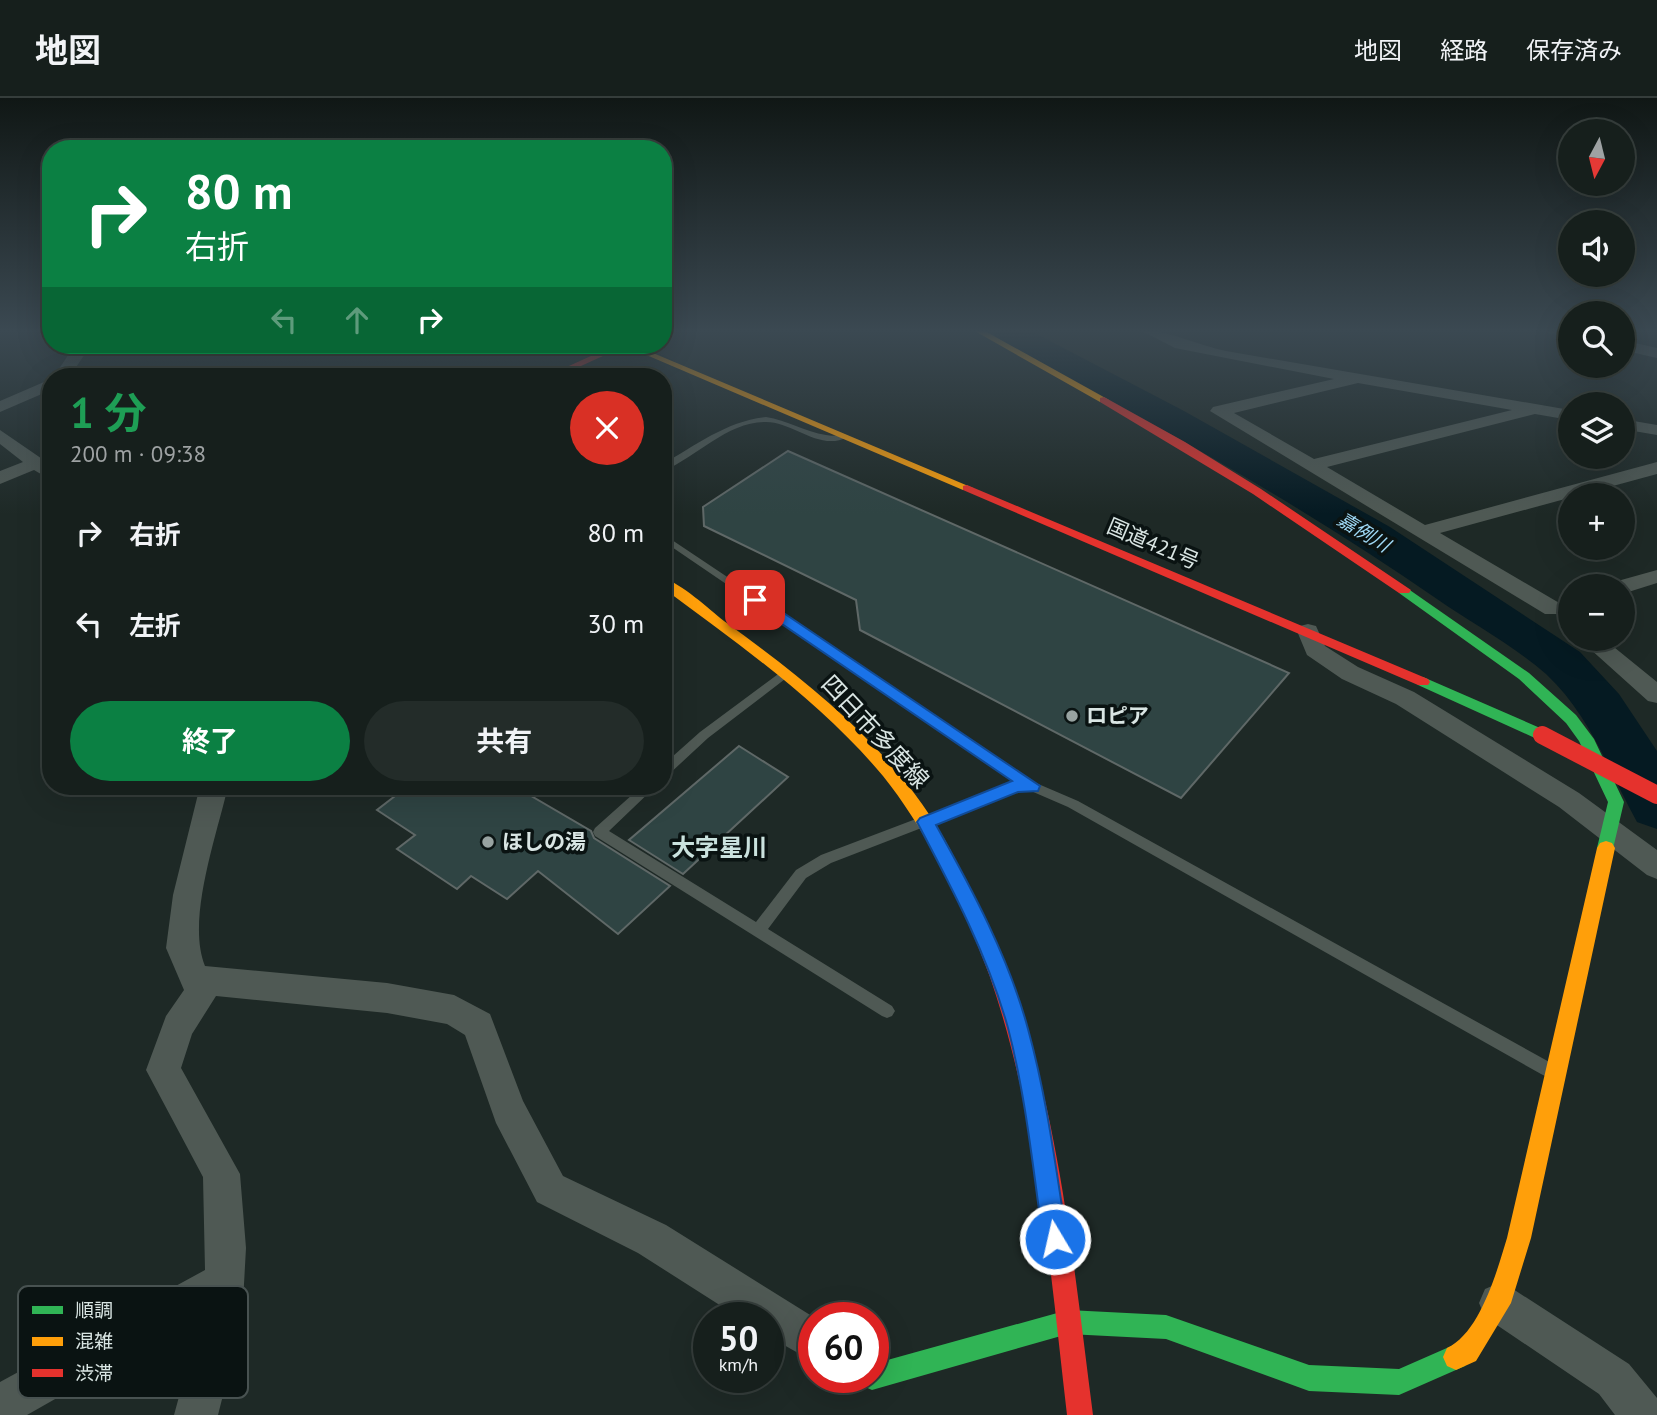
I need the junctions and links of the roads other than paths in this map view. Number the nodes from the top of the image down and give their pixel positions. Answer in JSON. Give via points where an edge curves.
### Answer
{"nodes":[{"id":1,"x":34,"y":391,"type":"edge"},
{"id":2,"x":736,"y":391,"type":"edge"},
{"id":3,"x":1088,"y":391,"type":"edge"},
{"id":4,"x":1303,"y":391,"type":"edge"},
{"id":5,"x":1430,"y":391,"type":"edge"},
{"id":6,"x":0,"y":407,"type":"edge"},
{"id":7,"x":1533,"y":409,"type":"junction"},
{"id":8,"x":1558,"y":413,"type":"edge"},
{"id":9,"x":1635,"y":426,"type":"edge"},
{"id":10,"x":1657,"y":430,"type":"edge"},
{"id":11,"x":0,"y":435,"type":"edge"},
{"id":12,"x":845,"y":437,"type":"junction"},
{"id":13,"x":672,"y":463,"type":"edge"},
{"id":14,"x":1314,"y":465,"type":"junction"},
{"id":15,"x":42,"y":468,"type":"edge"},
{"id":16,"x":1657,"y":468,"type":"edge"},
{"id":17,"x":42,"y":469,"type":"edge"},
{"id":18,"x":0,"y":478,"type":"edge"},
{"id":19,"x":1425,"y":531,"type":"junction"},
{"id":20,"x":672,"y":543,"type":"edge"},
{"id":21,"x":1657,"y":576,"type":"edge"},
{"id":22,"x":1635,"y":583,"type":"edge"},
{"id":23,"x":672,"y":589,"type":"edge"},
{"id":24,"x":1558,"y":609,"type":"edge"},
{"id":25,"x":1308,"y":631,"type":"junction"},
{"id":26,"x":1604,"y":651,"type":"edge"},
{"id":27,"x":785,"y":673,"type":"junction"},
{"id":28,"x":1657,"y":695,"type":"edge"},
{"id":29,"x":672,"y":765,"type":"edge"},
{"id":30,"x":1032,"y":786,"type":"junction"},
{"id":31,"x":212,"y":795,"type":"edge"},
{"id":32,"x":640,"y":795,"type":"edge"},
{"id":33,"x":1657,"y":795,"type":"edge"},
{"id":34,"x":926,"y":822,"type":"junction"},
{"id":35,"x":1611,"y":828,"type":"junction"},
{"id":36,"x":1657,"y":867,"type":"edge"},
{"id":37,"x":758,"y":931,"type":"junction"},
{"id":38,"x":209,"y":979,"type":"junction"},
{"id":39,"x":887,"y":1012,"type":"dead end"},
{"id":40,"x":1557,"y":1075,"type":"junction"},
{"id":41,"x":224,"y":1281,"type":"junction"},
{"id":42,"x":215,"y":1286,"type":"edge"},
{"id":43,"x":223,"y":1286,"type":"edge"},
{"id":44,"x":1508,"y":1309,"type":"junction"},
{"id":45,"x":1068,"y":1322,"type":"junction"},
{"id":46,"x":798,"y":1331,"type":"edge"},
{"id":47,"x":889,"y":1372,"type":"edge"},
{"id":48,"x":18,"y":1396,"type":"edge"},
{"id":49,"x":201,"y":1398,"type":"edge"},
{"id":50,"x":0,"y":1406,"type":"edge"},
{"id":51,"x":196,"y":1415,"type":"edge"},
{"id":52,"x":1080,"y":1415,"type":"edge"},
{"id":53,"x":1643,"y":1415,"type":"edge"}],
"edges":[{"from":1,"to":6,"type":"street"},
{"from":2,"to":12,"type":"main road","name":"国道421号"},
{"from":3,"to":35,"type":"main road","via":[[1171,437],[1379,571],[1524,676],[1586,739],[1616,802]]},
{"from":4,"to":14,"type":"street","via":[[1219,411]]},
{"from":5,"to":7,"type":"street"},
{"from":7,"to":8,"type":"street"},
{"from":7,"to":14,"type":"street"},
{"from":9,"to":10,"type":"street"},
{"from":11,"to":15,"type":"street"},
{"from":12,"to":13,"type":"lane","via":[[831,440],[771,420],[754,421]]},
{"from":12,"to":25,"type":"main road","name":"国道421号"},
{"from":14,"to":19,"type":"street"},
{"from":16,"to":19,"type":"street"},
{"from":17,"to":18,"type":"street"},
{"from":19,"to":24,"type":"street"},
{"from":20,"to":30,"type":"lane"},
{"from":21,"to":22,"type":"street"},
{"from":23,"to":27,"type":"main road","name":"四日市多度線"},
{"from":25,"to":33,"type":"main road","name":"国道421号","bridge":true,"via":[[1542,735]]},
{"from":25,"to":35,"type":"street","via":[[1315,650],[1350,673],[1405,698]]},
{"from":26,"to":28,"type":"street"},
{"from":27,"to":29,"type":"lane"},
{"from":27,"to":34,"type":"main road","name":"四日市多度線","via":[[889,774]]},
{"from":30,"to":34,"type":"lane","via":[[1016,786]]},
{"from":30,"to":40,"type":"lane","via":[[1073,804]]},
{"from":31,"to":38,"type":"street","via":[[188,895],[182,948],[195,980]]},
{"from":32,"to":37,"type":"lane","via":[[600,832]]},
{"from":34,"to":37,"type":"lane","via":[[826,859],[801,874]]},
{"from":34,"to":45,"type":"main road","name":"四日市多度線","via":[[958,880],[1002,979],[1018,1028],[1034,1101]]},
{"from":35,"to":36,"type":"street"},
{"from":35,"to":40,"type":"main road"},
{"from":37,"to":39,"type":"lane"},
{"from":38,"to":41,"type":"street","via":[[178,1027],[163,1070],[221,1174]]},
{"from":38,"to":46,"type":"street","via":[[454,1010],[478,1025],[509,1110],[550,1189],[652,1239]]},
{"from":40,"to":44,"type":"main road"},
{"from":41,"to":42,"type":"street"},
{"from":41,"to":43,"type":"street"},
{"from":44,"to":45,"type":"main road","via":[[1467,1352],[1399,1382],[1309,1378],[1166,1327]]},
{"from":44,"to":53,"type":"street","via":[[1614,1379]]},
{"from":45,"to":47,"type":"main road"},
{"from":45,"to":52,"type":"main road","name":"四日市多度線"},
{"from":48,"to":50,"type":"street"},
{"from":49,"to":51,"type":"street"}]}
